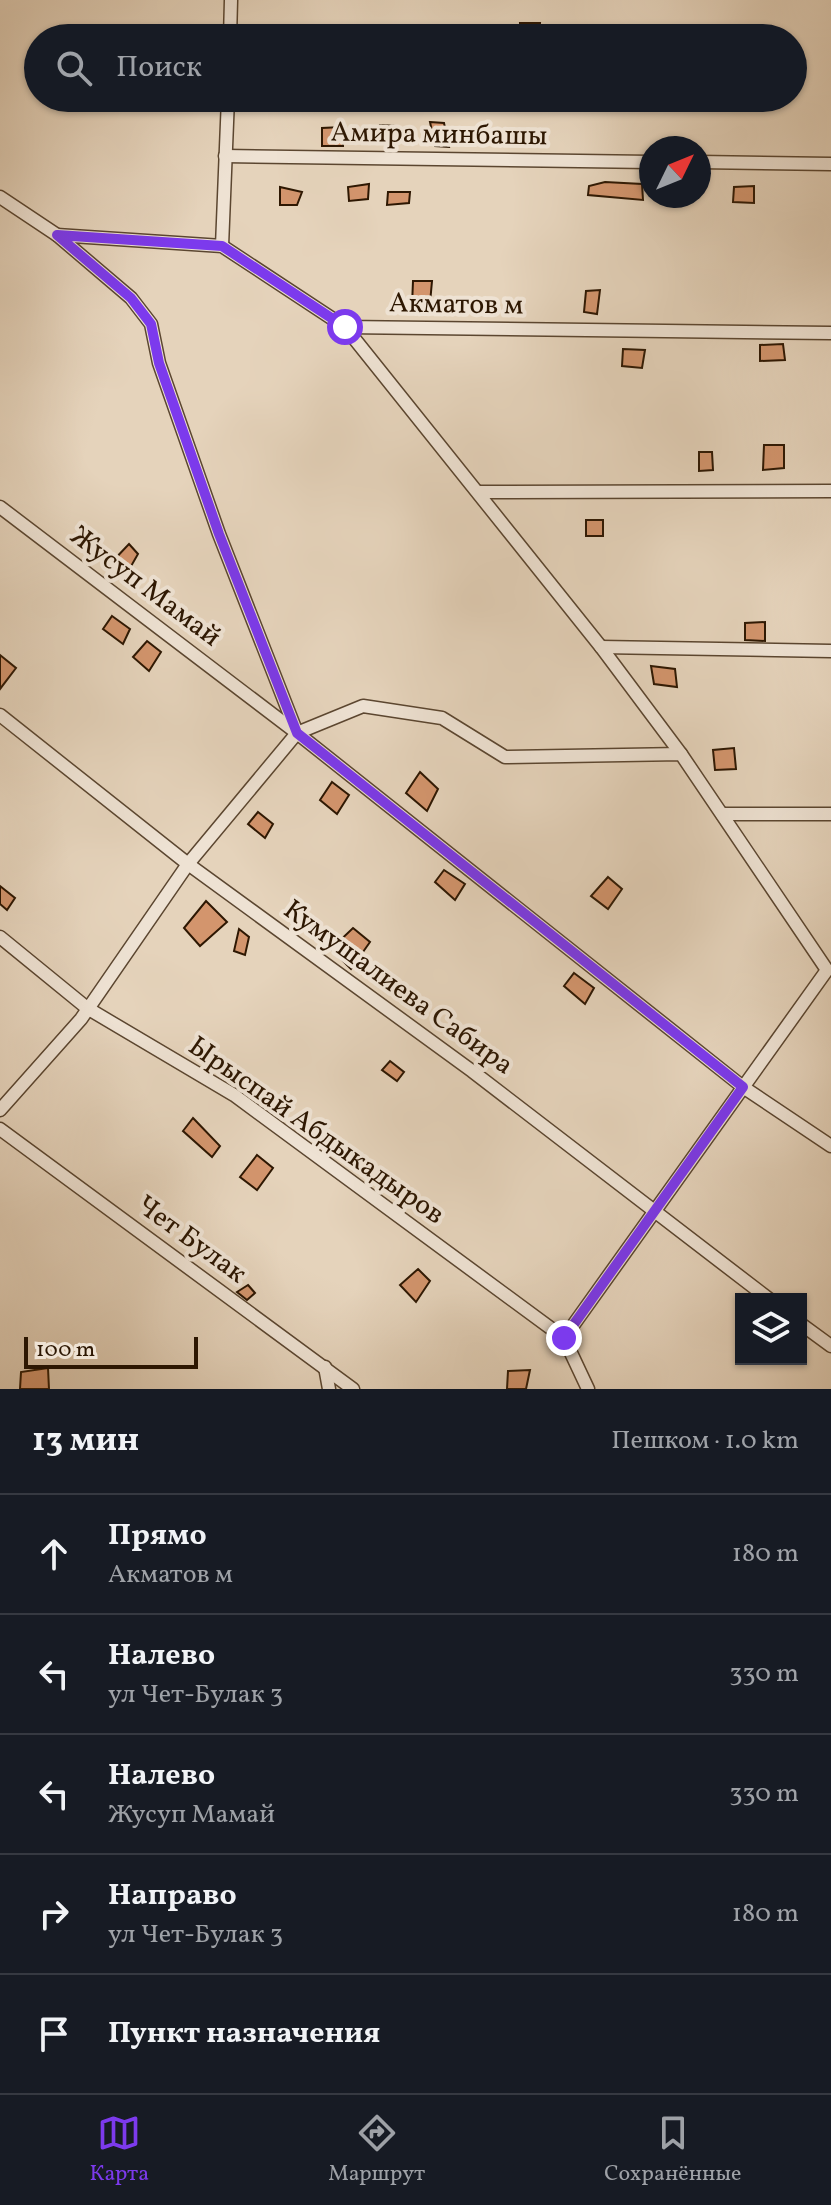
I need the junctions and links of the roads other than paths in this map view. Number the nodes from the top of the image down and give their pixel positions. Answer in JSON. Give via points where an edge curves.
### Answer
{"nodes":[{"id":1,"x":231,"y":0,"type":"edge"},
{"id":2,"x":230,"y":24,"type":"edge"},
{"id":3,"x":227,"y":112,"type":"edge"},
{"id":4,"x":225,"y":156,"type":"junction"},
{"id":5,"x":639,"y":162,"type":"edge"},
{"id":6,"x":711,"y":162,"type":"edge"},
{"id":7,"x":831,"y":164,"type":"edge"},
{"id":8,"x":0,"y":197,"type":"edge"},
{"id":9,"x":57,"y":235,"type":"junction"},
{"id":10,"x":222,"y":246,"type":"junction"},
{"id":11,"x":345,"y":327,"type":"junction"},
{"id":12,"x":831,"y":333,"type":"edge"},
{"id":13,"x":831,"y":491,"type":"edge"},
{"id":14,"x":478,"y":492,"type":"junction"},
{"id":15,"x":0,"y":507,"type":"edge"},
{"id":16,"x":601,"y":647,"type":"junction"},
{"id":17,"x":831,"y":651,"type":"edge"},
{"id":18,"x":0,"y":715,"type":"edge"},
{"id":19,"x":297,"y":733,"type":"junction"},
{"id":20,"x":681,"y":754,"type":"junction"},
{"id":21,"x":722,"y":814,"type":"junction"},
{"id":22,"x":831,"y":814,"type":"edge"},
{"id":23,"x":188,"y":864,"type":"junction"},
{"id":24,"x":0,"y":937,"type":"edge"},
{"id":25,"x":829,"y":970,"type":"edge"},
{"id":26,"x":87,"y":1008,"type":"junction"},
{"id":27,"x":743,"y":1087,"type":"junction"},
{"id":28,"x":0,"y":1110,"type":"edge"},
{"id":29,"x":0,"y":1129,"type":"edge"},
{"id":30,"x":831,"y":1146,"type":"edge"},
{"id":31,"x":654,"y":1212,"type":"junction"},
{"id":32,"x":761,"y":1293,"type":"edge"},
{"id":33,"x":807,"y":1328,"type":"edge"},
{"id":34,"x":564,"y":1338,"type":"junction"},
{"id":35,"x":831,"y":1346,"type":"edge"},
{"id":36,"x":325,"y":1367,"type":"junction"},
{"id":37,"x":329,"y":1389,"type":"edge"},
{"id":38,"x":353,"y":1389,"type":"edge"},
{"id":39,"x":588,"y":1389,"type":"edge"}],
"edges":[{"from":1,"to":2,"type":"street"},
{"from":3,"to":4,"type":"street"},
{"from":4,"to":5,"type":"street","name":"Амира минбашы"},
{"from":4,"to":10,"type":"street"},
{"from":6,"to":7,"type":"street"},
{"from":8,"to":9,"type":"street"},
{"from":9,"to":10,"type":"street"},
{"from":9,"to":19,"type":"street","via":[[131,298],[151,324],[159,363],[219,534]]},
{"from":10,"to":11,"type":"street"},
{"from":11,"to":12,"type":"street","name":"Акматов м"},
{"from":11,"to":14,"type":"street"},
{"from":13,"to":14,"type":"street"},
{"from":14,"to":16,"type":"street"},
{"from":15,"to":19,"type":"street","name":"Жусуп Мамай"},
{"from":16,"to":17,"type":"street"},
{"from":16,"to":20,"type":"street"},
{"from":18,"to":23,"type":"street","name":"Кумушалиева Сабира"},
{"from":19,"to":20,"type":"street","via":[[363,706],[442,718],[505,757]]},
{"from":19,"to":23,"type":"street"},
{"from":19,"to":27,"type":"street","name":"Жусуп Мамай"},
{"from":20,"to":21,"type":"street"},
{"from":21,"to":22,"type":"street"},
{"from":21,"to":25,"type":"street"},
{"from":23,"to":26,"type":"street"},
{"from":23,"to":31,"type":"street","name":"Кумушалиева Сабира","via":[[472,1071]]},
{"from":24,"to":26,"type":"street","name":"Ырыспай Абдыкадыров"},
{"from":25,"to":27,"type":"street"},
{"from":26,"to":28,"type":"street"},
{"from":26,"to":34,"type":"street","name":"Ырыспай Абдыкадыров","via":[[234,1095]]},
{"from":27,"to":30,"type":"street","name":"Жусуп Мамай"},
{"from":27,"to":31,"type":"street"},
{"from":29,"to":36,"type":"street","name":"Чет Булак"},
{"from":31,"to":32,"type":"street","name":"Кумушалиева Сабира"},
{"from":31,"to":34,"type":"street"},
{"from":33,"to":35,"type":"street"},
{"from":34,"to":39,"type":"street"},
{"from":36,"to":37,"type":"street"},
{"from":36,"to":38,"type":"street","name":"Чет Булак"}]}
